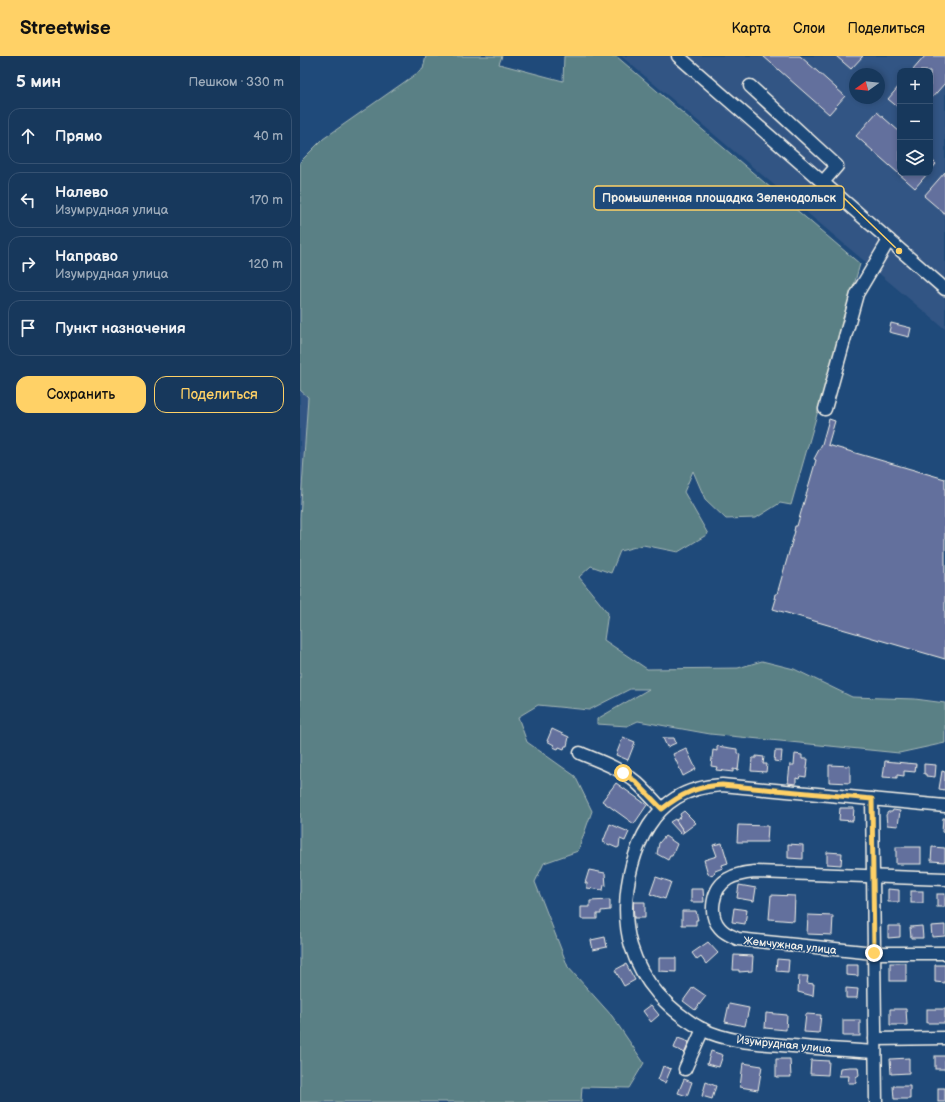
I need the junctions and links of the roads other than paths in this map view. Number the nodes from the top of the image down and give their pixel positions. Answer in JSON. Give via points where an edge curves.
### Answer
{"nodes":[{"id":1,"x":678,"y":56,"type":"edge"},
{"id":2,"x":750,"y":86,"type":"dead end"},
{"id":3,"x":823,"y":182,"type":"junction"},
{"id":4,"x":889,"y":240,"type":"junction"},
{"id":5,"x":945,"y":289,"type":"edge"},
{"id":6,"x":825,"y":409,"type":"dead end"},
{"id":7,"x":580,"y":753,"type":"dead end"},
{"id":8,"x":872,"y":799,"type":"junction"},
{"id":9,"x":945,"y":806,"type":"edge"},
{"id":10,"x":662,"y":809,"type":"junction"},
{"id":11,"x":873,"y":876,"type":"junction"},
{"id":12,"x":945,"y":879,"type":"edge"},
{"id":13,"x":874,"y":953,"type":"junction"},
{"id":14,"x":945,"y":953,"type":"edge"},
{"id":15,"x":703,"y":1029,"type":"junction"},
{"id":16,"x":945,"y":1038,"type":"edge"},
{"id":17,"x":875,"y":1039,"type":"junction"},
{"id":18,"x":875,"y":1052,"type":"junction"},
{"id":19,"x":685,"y":1069,"type":"dead end"},
{"id":20,"x":876,"y":1102,"type":"edge"}],
"edges":[{"from":1,"to":3,"type":"street"},
{"from":2,"to":3,"type":"street","via":[[837,166]]},
{"from":3,"to":4,"type":"street"},
{"from":4,"to":5,"type":"street"},
{"from":4,"to":6,"type":"street","via":[[857,294]]},
{"from":7,"to":10,"type":"street","via":[[635,781]]},
{"from":8,"to":9,"type":"street","name":"Изумрудная улица"},
{"from":8,"to":10,"type":"street","name":"Изумрудная улица","via":[[722,785],[691,790]]},
{"from":8,"to":11,"type":"street"},
{"from":10,"to":15,"type":"street","name":"Изумрудная улица","via":[[650,824],[635,853],[630,870],[627,899],[630,945],[651,987],[672,1008]]},
{"from":11,"to":12,"type":"street","name":"Жемчужная улица"},
{"from":11,"to":13,"type":"street"},
{"from":11,"to":13,"type":"street","name":"Жемчужная улица","via":[[755,872],[741,874],[727,879],[719,887],[713,906],[714,918],[719,928],[738,939]]},
{"from":13,"to":14,"type":"street","name":"Жемчужная улица"},
{"from":13,"to":17,"type":"street"},
{"from":15,"to":18,"type":"street","name":"Изумрудная улица","via":[[748,1042]]},
{"from":15,"to":19,"type":"street"},
{"from":16,"to":17,"type":"street"},
{"from":17,"to":18,"type":"street"},
{"from":18,"to":20,"type":"street"}]}
